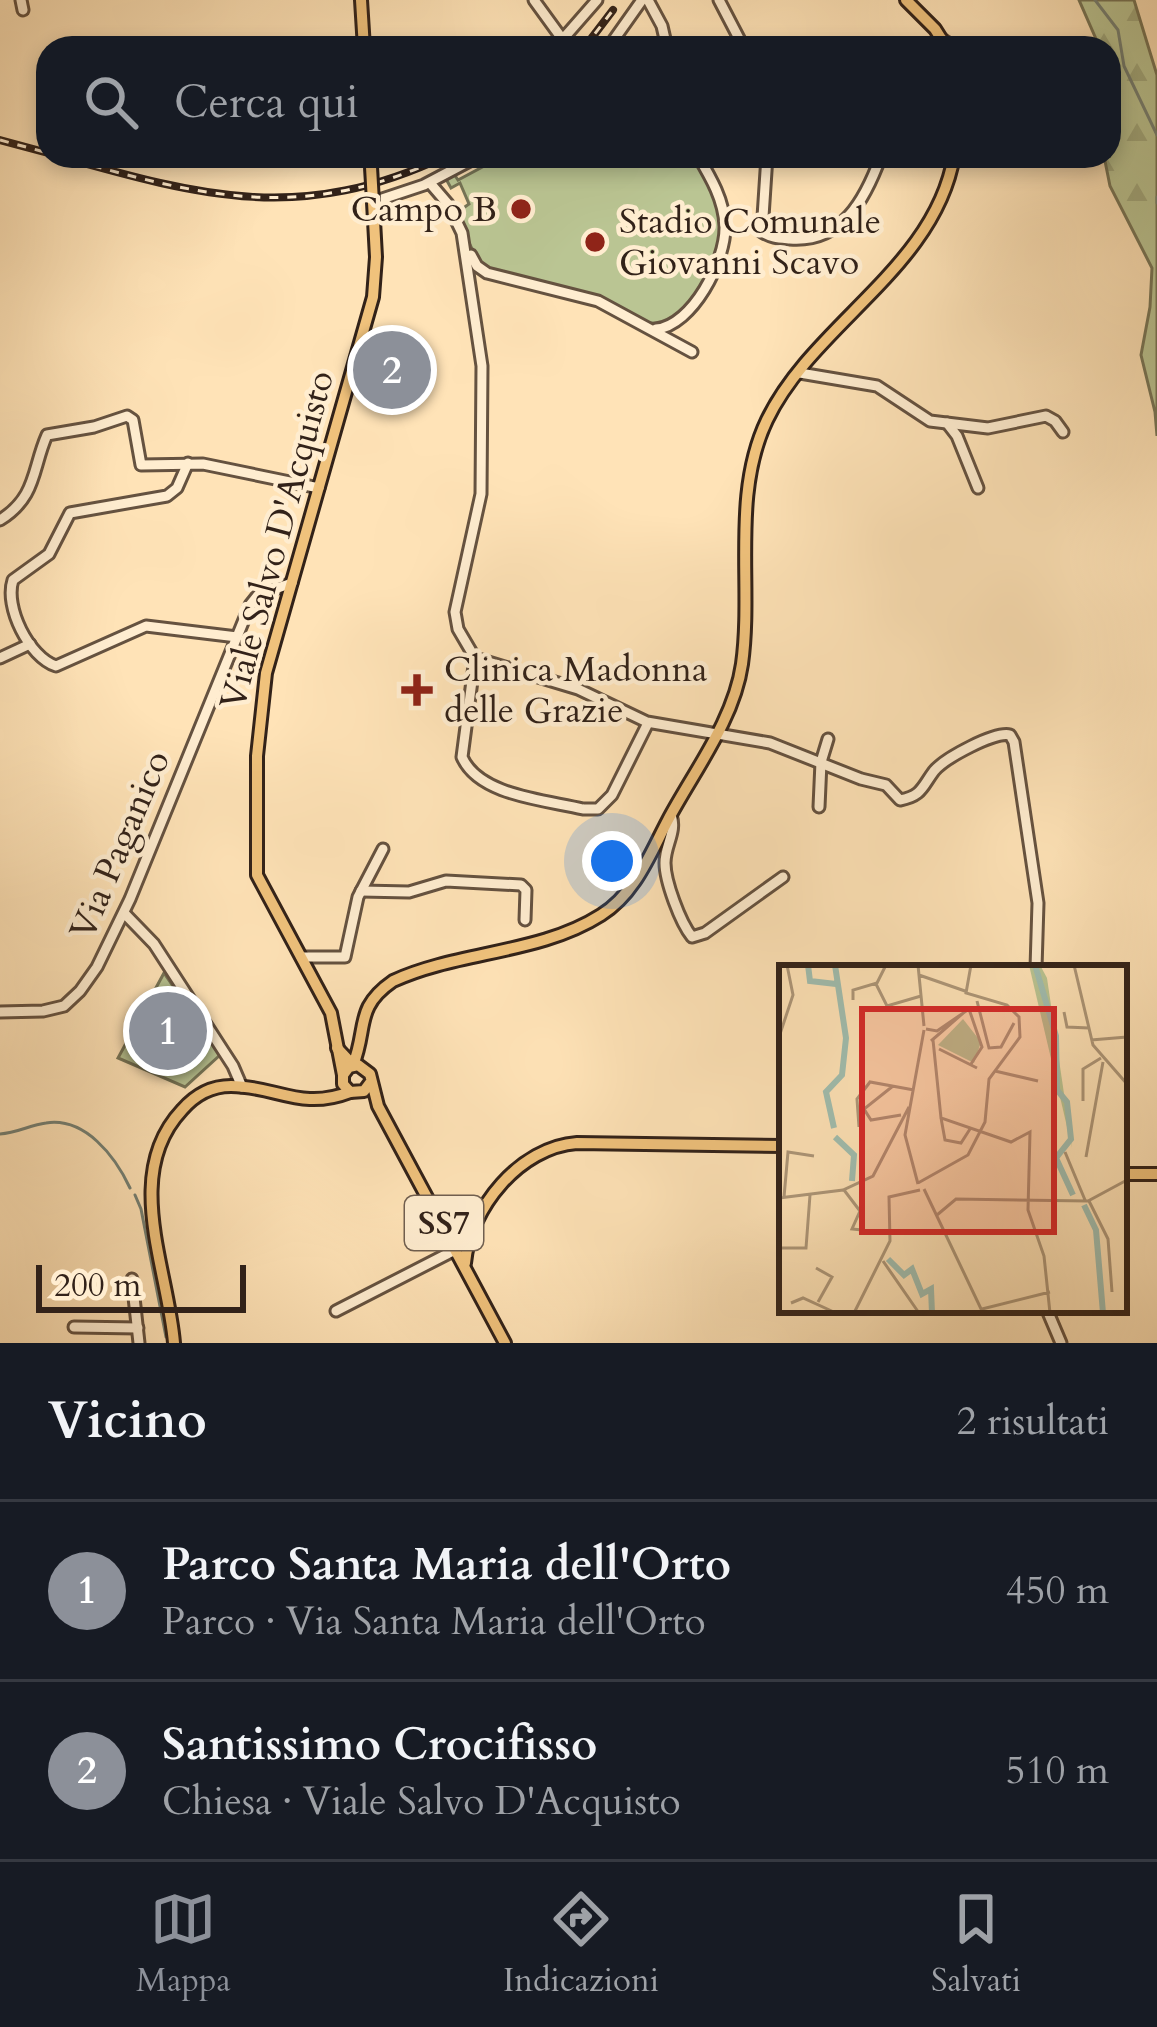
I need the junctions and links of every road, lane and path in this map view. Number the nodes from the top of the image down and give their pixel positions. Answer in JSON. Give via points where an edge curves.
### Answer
{"nodes":[{"id":1,"x":361,"y":0,"type":"edge"},
{"id":2,"x":534,"y":0,"type":"edge"},
{"id":3,"x":598,"y":0,"type":"edge"},
{"id":4,"x":645,"y":0,"type":"edge"},
{"id":5,"x":719,"y":0,"type":"edge"},
{"id":6,"x":906,"y":0,"type":"edge"},
{"id":7,"x":363,"y":36,"type":"edge"},
{"id":8,"x":554,"y":36,"type":"edge"},
{"id":9,"x":566,"y":36,"type":"edge"},
{"id":10,"x":617,"y":36,"type":"edge"},
{"id":11,"x":664,"y":36,"type":"edge"},
{"id":12,"x":738,"y":36,"type":"edge"},
{"id":13,"x":939,"y":36,"type":"edge"},
{"id":14,"x":371,"y":168,"type":"edge"},
{"id":15,"x":457,"y":168,"type":"edge"},
{"id":16,"x":704,"y":168,"type":"edge"},
{"id":17,"x":766,"y":168,"type":"edge"},
{"id":18,"x":876,"y":168,"type":"edge"},
{"id":19,"x":951,"y":168,"type":"edge"},
{"id":20,"x":430,"y":183,"type":"junction"},
{"id":21,"x":373,"y":202,"type":"junction"},
{"id":22,"x":462,"y":233,"type":"junction"},
{"id":23,"x":656,"y":329,"type":"junction"},
{"id":24,"x":692,"y":352,"type":"dead end"},
{"id":25,"x":800,"y":373,"type":"junction"},
{"id":26,"x":947,"y":424,"type":"junction"},
{"id":27,"x":1063,"y":432,"type":"dead end"},
{"id":28,"x":188,"y":464,"type":"junction"},
{"id":29,"x":320,"y":488,"type":"junction"},
{"id":30,"x":978,"y":488,"type":"dead end"},
{"id":31,"x":0,"y":520,"type":"edge"},
{"id":32,"x":292,"y":583,"type":"junction"},
{"id":33,"x":237,"y":637,"type":"junction"},
{"id":34,"x":31,"y":644,"type":"junction"},
{"id":35,"x":0,"y":658,"type":"edge"},
{"id":36,"x":475,"y":658,"type":"junction"},
{"id":37,"x":648,"y":723,"type":"junction"},
{"id":38,"x":718,"y":732,"type":"junction"},
{"id":39,"x":828,"y":740,"type":"dead end"},
{"id":40,"x":821,"y":762,"type":"junction"},
{"id":41,"x":819,"y":807,"type":"dead end"},
{"id":42,"x":671,"y":814,"type":"junction"},
{"id":43,"x":382,"y":849,"type":"dead end"},
{"id":44,"x":783,"y":877,"type":"dead end"},
{"id":45,"x":361,"y":891,"type":"junction"},
{"id":46,"x":124,"y":913,"type":"junction"},
{"id":47,"x":526,"y":920,"type":"dead end"},
{"id":48,"x":301,"y":957,"type":"junction"},
{"id":49,"x":1036,"y":965,"type":"edge"},
{"id":50,"x":0,"y":1012,"type":"edge"},
{"id":51,"x":333,"y":1020,"type":"junction"},
{"id":52,"x":360,"y":1027,"type":"junction"},
{"id":53,"x":361,"y":1041,"type":"junction"},
{"id":54,"x":337,"y":1048,"type":"junction"},
{"id":55,"x":353,"y":1065,"type":"junction"},
{"id":56,"x":367,"y":1070,"type":"junction"},
{"id":57,"x":342,"y":1077,"type":"junction"},
{"id":58,"x":370,"y":1083,"type":"junction"},
{"id":59,"x":242,"y":1087,"type":"junction"},
{"id":60,"x":354,"y":1092,"type":"junction"},
{"id":61,"x":320,"y":1100,"type":"junction"},
{"id":62,"x":378,"y":1106,"type":"junction"},
{"id":63,"x":779,"y":1146,"type":"edge"},
{"id":64,"x":439,"y":1214,"type":"junction"},
{"id":65,"x":477,"y":1220,"type":"junction"},
{"id":66,"x":454,"y":1244,"type":"junction"},
{"id":67,"x":464,"y":1264,"type":"junction"},
{"id":68,"x":132,"y":1279,"type":"dead end"},
{"id":69,"x":336,"y":1311,"type":"dead end"},
{"id":70,"x":1048,"y":1313,"type":"edge"},
{"id":71,"x":74,"y":1327,"type":"dead end"},
{"id":72,"x":139,"y":1328,"type":"junction"},
{"id":73,"x":139,"y":1343,"type":"edge"},
{"id":74,"x":174,"y":1343,"type":"edge"},
{"id":75,"x":505,"y":1343,"type":"edge"},
{"id":76,"x":1061,"y":1343,"type":"edge"}],
"edges":[{"from":1,"to":7,"type":"main road"},
{"from":2,"to":8,"type":"street"},
{"from":3,"to":9,"type":"street"},
{"from":4,"to":10,"type":"street"},
{"from":4,"to":11,"type":"street"},
{"from":5,"to":12,"type":"street"},
{"from":6,"to":13,"type":"main road"},
{"from":14,"to":21,"type":"main road","name":"Viale Salvo D'Acquisto","bridge":true},
{"from":15,"to":20,"type":"street"},
{"from":16,"to":23,"type":"street","via":[[719,196],[724,241],[696,299],[676,324]]},
{"from":17,"to":18,"type":"street","via":[[762,232],[802,240],[824,237],[843,222]]},
{"from":19,"to":25,"type":"main road","via":[[921,236]]},
{"from":20,"to":21,"type":"street"},
{"from":20,"to":22,"type":"street"},
{"from":21,"to":29,"type":"main road","name":"Viale Salvo D'Acquisto","via":[[375,286]]},
{"from":22,"to":23,"type":"street","via":[[485,272],[598,301]]},
{"from":22,"to":36,"type":"street","via":[[482,362],[483,468],[455,616]]},
{"from":23,"to":24,"type":"street"},
{"from":25,"to":26,"type":"street","via":[[874,385],[924,419]]},
{"from":25,"to":38,"type":"main road","via":[[767,418],[752,465],[742,663]]},
{"from":26,"to":27,"type":"street","via":[[988,428],[1046,416]]},
{"from":26,"to":30,"type":"street"},
{"from":28,"to":29,"type":"street"},
{"from":28,"to":31,"type":"street","via":[[141,465],[129,416],[49,434],[34,483]]},
{"from":28,"to":34,"type":"street","via":[[169,495],[66,516],[49,554],[11,584]]},
{"from":29,"to":32,"type":"main road","name":"Viale Salvo D'Acquisto"},
{"from":32,"to":33,"type":"street","name":"Via Paganico","via":[[256,596]]},
{"from":32,"to":48,"type":"main road","name":"Viale Salvo D'Acquisto","via":[[263,690],[255,856],[261,885]]},
{"from":33,"to":34,"type":"street","via":[[149,626],[58,666]]},
{"from":33,"to":46,"type":"street","name":"Via Paganico"},
{"from":34,"to":35,"type":"street"},
{"from":36,"to":37,"type":"street","via":[[555,681]]},
{"from":36,"to":37,"type":"street","via":[[462,757],[502,788],[600,808]]},
{"from":37,"to":38,"type":"street"},
{"from":38,"to":40,"type":"street"},
{"from":38,"to":42,"type":"main road"},
{"from":39,"to":40,"type":"street"},
{"from":40,"to":41,"type":"street"},
{"from":40,"to":49,"type":"street","via":[[886,784],[904,800],[954,757],[995,733],[1011,736],[1038,903]]},
{"from":42,"to":44,"type":"street","via":[[665,868],[693,938]]},
{"from":42,"to":52,"type":"main road","via":[[637,879],[603,914],[407,974],[373,996]]},
{"from":43,"to":45,"type":"street"},
{"from":45,"to":47,"type":"street","via":[[409,892],[444,881],[520,885]]},
{"from":45,"to":48,"type":"street","via":[[345,960]]},
{"from":46,"to":50,"type":"street","name":"Via Paganico","via":[[73,999],[47,1011]]},
{"from":46,"to":59,"type":"street","via":[[158,950]]},
{"from":48,"to":51,"type":"main road","name":"Viale Salvo D'Acquisto"},
{"from":51,"to":52,"type":"main road","via":[[347,1032]]},
{"from":51,"to":54,"type":"main road","name":"Viale Salvo D'Acquisto"},
{"from":52,"to":53,"type":"main road","number":"SS7"},
{"from":53,"to":55,"type":"main road","number":"SS7"},
{"from":53,"to":56,"type":"main road","number":"SS7"},
{"from":54,"to":55,"type":"main road"},
{"from":54,"to":57,"type":"main road","name":"Viale Salvo D'Acquisto"},
{"from":55,"to":56,"type":"main road"},
{"from":55,"to":57,"type":"main road","number":"SS7"},
{"from":56,"to":58,"type":"main road","number":"SS7"},
{"from":57,"to":60,"type":"main road","number":"SS7"},
{"from":57,"to":61,"type":"main road"},
{"from":58,"to":60,"type":"main road"},
{"from":58,"to":62,"type":"main road","number":"SS7"},
{"from":59,"to":61,"type":"main road"},
{"from":59,"to":74,"type":"main road","via":[[191,1100],[154,1158],[154,1216]]},
{"from":60,"to":61,"type":"main road"},
{"from":60,"to":62,"type":"main road","number":"SS7"},
{"from":62,"to":64,"type":"main road","number":"SS7"},
{"from":63,"to":65,"type":"main road","via":[[557,1146],[521,1165]]},
{"from":64,"to":65,"type":"main road"},
{"from":64,"to":66,"type":"main road","number":"SS7"},
{"from":65,"to":66,"type":"main road"},
{"from":65,"to":67,"type":"main road"},
{"from":66,"to":67,"type":"main road","number":"SS7"},
{"from":66,"to":69,"type":"street"},
{"from":67,"to":75,"type":"main road","number":"SS7"},
{"from":68,"to":72,"type":"street"},
{"from":70,"to":76,"type":"street"},
{"from":71,"to":72,"type":"street"},
{"from":72,"to":73,"type":"street"}]}
